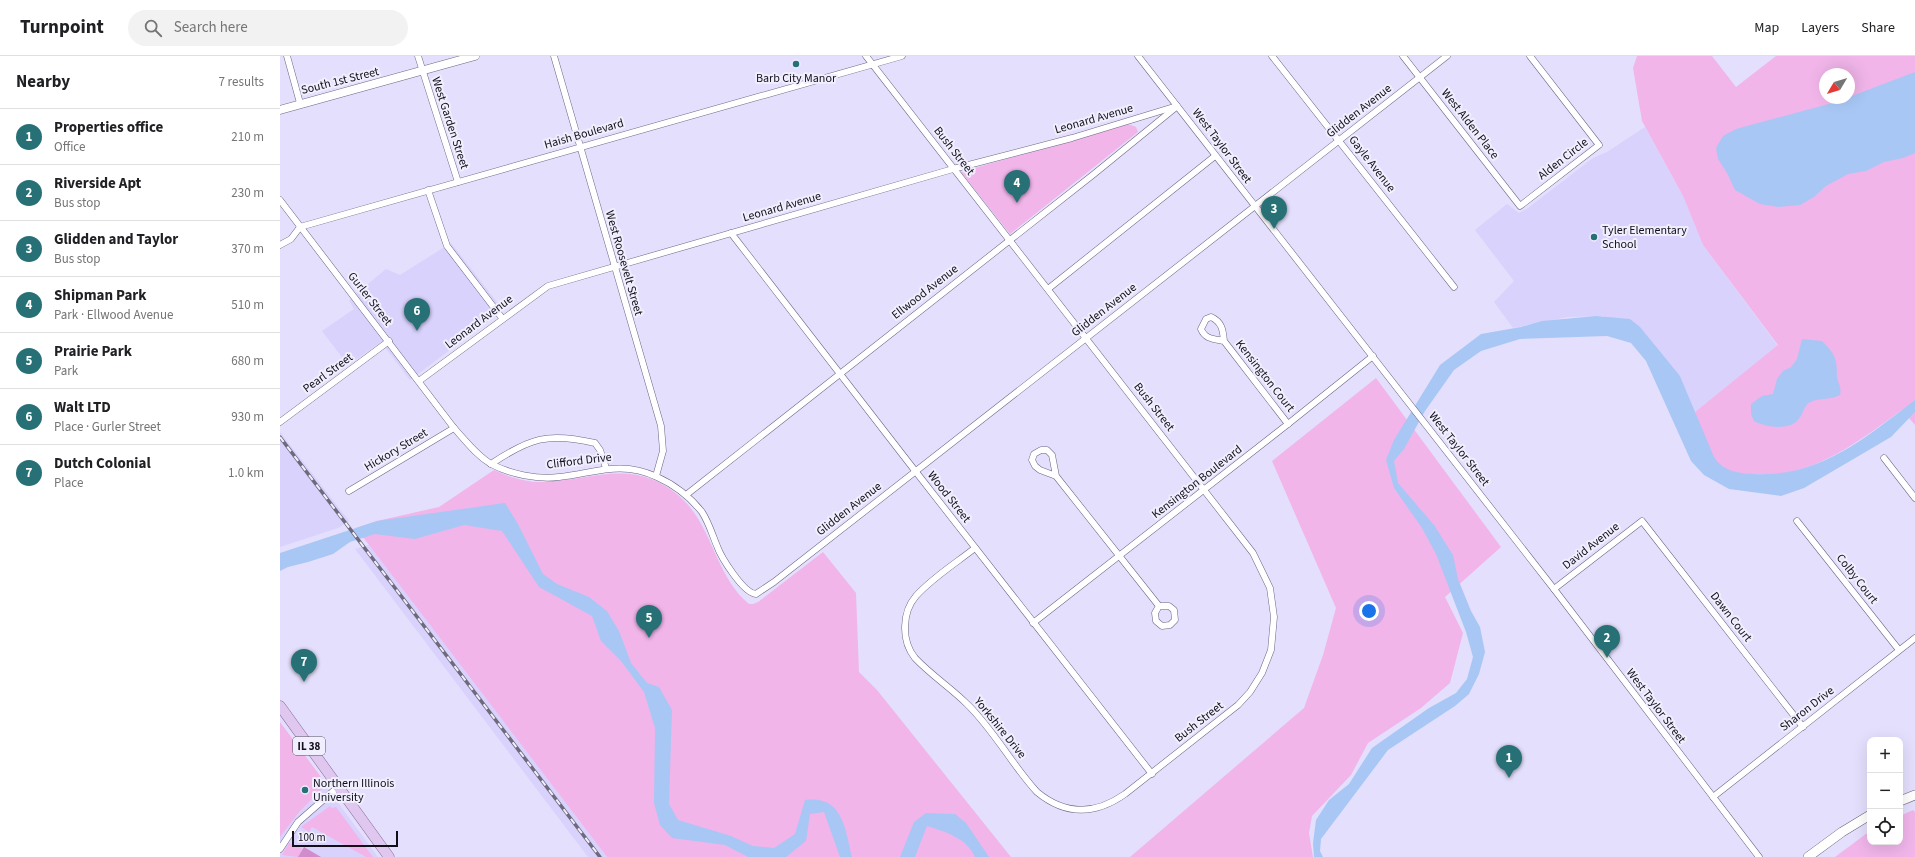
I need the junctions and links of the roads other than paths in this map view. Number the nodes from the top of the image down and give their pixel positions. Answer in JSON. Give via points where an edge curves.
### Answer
{"nodes":[{"id":1,"x":287,"y":56,"type":"edge"},
{"id":2,"x":418,"y":56,"type":"edge"},
{"id":3,"x":475,"y":56,"type":"edge"},
{"id":4,"x":554,"y":56,"type":"edge"},
{"id":5,"x":866,"y":56,"type":"edge"},
{"id":6,"x":902,"y":56,"type":"edge"},
{"id":7,"x":1138,"y":56,"type":"edge"},
{"id":8,"x":1272,"y":56,"type":"edge"},
{"id":9,"x":1403,"y":56,"type":"edge"},
{"id":10,"x":1447,"y":56,"type":"edge"},
{"id":11,"x":1530,"y":56,"type":"edge"},
{"id":12,"x":873,"y":64,"type":"junction"},
{"id":13,"x":422,"y":71,"type":"junction"},
{"id":14,"x":1419,"y":78,"type":"junction"},
{"id":15,"x":300,"y":103,"type":"junction"},
{"id":16,"x":1177,"y":106,"type":"junction"},
{"id":17,"x":280,"y":110,"type":"edge"},
{"id":18,"x":1340,"y":141,"type":"junction"},
{"id":19,"x":580,"y":147,"type":"junction"},
{"id":20,"x":1215,"y":156,"type":"junction"},
{"id":21,"x":953,"y":169,"type":"junction"},
{"id":22,"x":458,"y":182,"type":"junction"},
{"id":23,"x":428,"y":190,"type":"junction"},
{"id":24,"x":280,"y":200,"type":"edge"},
{"id":25,"x":1254,"y":206,"type":"junction"},
{"id":26,"x":1520,"y":206,"type":"joint"},
{"id":27,"x":300,"y":227,"type":"junction"},
{"id":28,"x":731,"y":233,"type":"junction"},
{"id":29,"x":1010,"y":240,"type":"junction"},
{"id":30,"x":280,"y":245,"type":"edge"},
{"id":31,"x":614,"y":266,"type":"junction"},
{"id":32,"x":1454,"y":287,"type":"dead end"},
{"id":33,"x":1048,"y":289,"type":"junction"},
{"id":34,"x":502,"y":318,"type":"junction"},
{"id":35,"x":1086,"y":337,"type":"junction"},
{"id":36,"x":389,"y":342,"type":"junction"},
{"id":37,"x":1224,"y":342,"type":"junction"},
{"id":38,"x":1373,"y":356,"type":"junction"},
{"id":39,"x":840,"y":373,"type":"junction"},
{"id":40,"x":419,"y":381,"type":"junction"},
{"id":41,"x":280,"y":422,"type":"edge"},
{"id":42,"x":1288,"y":424,"type":"junction"},
{"id":43,"x":454,"y":428,"type":"junction"},
{"id":44,"x":1884,"y":458,"type":"dead end"},
{"id":45,"x":491,"y":464,"type":"junction"},
{"id":46,"x":606,"y":468,"type":"junction"},
{"id":47,"x":915,"y":471,"type":"junction"},
{"id":48,"x":656,"y":476,"type":"junction"},
{"id":49,"x":1056,"y":476,"type":"junction"},
{"id":50,"x":1204,"y":490,"type":"junction"},
{"id":51,"x":349,"y":491,"type":"dead end"},
{"id":52,"x":686,"y":495,"type":"junction"},
{"id":53,"x":1915,"y":498,"type":"edge"},
{"id":54,"x":1642,"y":521,"type":"joint"},
{"id":55,"x":1797,"y":521,"type":"dead end"},
{"id":56,"x":975,"y":548,"type":"junction"},
{"id":57,"x":1120,"y":557,"type":"junction"},
{"id":58,"x":774,"y":582,"type":"joint"},
{"id":59,"x":1554,"y":589,"type":"junction"},
{"id":60,"x":1159,"y":606,"type":"dead end"},
{"id":61,"x":1033,"y":623,"type":"junction"},
{"id":62,"x":1915,"y":638,"type":"edge"},
{"id":63,"x":1899,"y":650,"type":"junction"},
{"id":64,"x":280,"y":706,"type":"edge"},
{"id":65,"x":1803,"y":727,"type":"junction"},
{"id":66,"x":1152,"y":774,"type":"junction"},
{"id":67,"x":338,"y":787,"type":"junction"},
{"id":68,"x":1915,"y":796,"type":"edge"},
{"id":69,"x":1713,"y":797,"type":"junction"},
{"id":70,"x":1903,"y":800,"type":"edge"},
{"id":71,"x":1867,"y":817,"type":"edge"},
{"id":72,"x":280,"y":849,"type":"edge"},
{"id":73,"x":389,"y":857,"type":"edge"},
{"id":74,"x":1759,"y":857,"type":"edge"},
{"id":75,"x":1808,"y":857,"type":"edge"}],
"edges":[{"from":1,"to":15,"type":"street"},
{"from":2,"to":13,"type":"street","name":"West Garden Street"},
{"from":3,"to":13,"type":"street","name":"South 1st Street"},
{"from":4,"to":19,"type":"street","name":"West Roosevelt Street"},
{"from":5,"to":12,"type":"street","name":"Bush Street"},
{"from":6,"to":12,"type":"street","name":"Haish Boulevard"},
{"from":7,"to":16,"type":"street","name":"West Taylor Street"},
{"from":8,"to":18,"type":"street","name":"Gayle Avenue"},
{"from":9,"to":14,"type":"street","name":"West Alden Place"},
{"from":10,"to":14,"type":"street","name":"Glidden Avenue"},
{"from":11,"to":26,"type":"street","name":"Alden Circle","via":[[1599,145]]},
{"from":12,"to":19,"type":"street","name":"Haish Boulevard"},
{"from":12,"to":21,"type":"street","name":"Bush Street"},
{"from":13,"to":15,"type":"street","name":"South 1st Street"},
{"from":13,"to":22,"type":"street","name":"West Garden Street"},
{"from":14,"to":18,"type":"street","name":"Glidden Avenue"},
{"from":14,"to":26,"type":"street","name":"West Alden Place"},
{"from":15,"to":17,"type":"street","name":"South 1st Street"},
{"from":16,"to":20,"type":"street","name":"West Taylor Street"},
{"from":16,"to":21,"type":"street","name":"Leonard Avenue","via":[[1072,138]]},
{"from":16,"to":29,"type":"street","name":"Ellwood Avenue"},
{"from":18,"to":25,"type":"street","name":"Glidden Avenue"},
{"from":18,"to":32,"type":"street","name":"Gayle Avenue"},
{"from":19,"to":22,"type":"street","name":"Haish Boulevard"},
{"from":19,"to":31,"type":"street","name":"West Roosevelt Street"},
{"from":20,"to":25,"type":"street","name":"West Taylor Street"},
{"from":20,"to":33,"type":"street"},
{"from":21,"to":28,"type":"street","name":"Leonard Avenue"},
{"from":21,"to":29,"type":"street","name":"Bush Street"},
{"from":22,"to":23,"type":"street","name":"Haish Boulevard"},
{"from":23,"to":27,"type":"street","name":"Haish Boulevard"},
{"from":23,"to":34,"type":"street","via":[[447,246]]},
{"from":24,"to":27,"type":"street","name":"Gurler Street"},
{"from":25,"to":35,"type":"street","name":"Glidden Avenue"},
{"from":25,"to":38,"type":"street","name":"West Taylor Street"},
{"from":27,"to":30,"type":"street","via":[[291,239]]},
{"from":27,"to":36,"type":"street","name":"Gurler Street"},
{"from":28,"to":31,"type":"street","name":"Leonard Avenue"},
{"from":28,"to":39,"type":"street","name":"Wood Street"},
{"from":29,"to":33,"type":"street","name":"Bush Street"},
{"from":29,"to":39,"type":"street","name":"Ellwood Avenue"},
{"from":31,"to":34,"type":"street","name":"Leonard Avenue","via":[[548,286]]},
{"from":31,"to":48,"type":"street","name":"West Roosevelt Street","via":[[663,432],[663,451]]},
{"from":33,"to":35,"type":"street","name":"Bush Street"},
{"from":34,"to":40,"type":"street","name":"Leonard Avenue"},
{"from":35,"to":47,"type":"street","name":"Glidden Avenue"},
{"from":35,"to":50,"type":"street","name":"Bush Street"},
{"from":36,"to":40,"type":"street","name":"Gurler Street"},
{"from":36,"to":41,"type":"street","name":"Pearl Street"},
{"from":37,"to":37,"type":"street","name":"Kensington Court","via":[[1218,320],[1211,317],[1206,319],[1201,329],[1203,335]]},
{"from":37,"to":42,"type":"street","name":"Kensington Court"},
{"from":38,"to":42,"type":"street","name":"Kensington Boulevard"},
{"from":38,"to":59,"type":"street","name":"West Taylor Street"},
{"from":39,"to":47,"type":"street","name":"Wood Street"},
{"from":39,"to":52,"type":"street","name":"Ellwood Avenue"},
{"from":40,"to":43,"type":"street","name":"Gurler Street"},
{"from":42,"to":50,"type":"street","name":"Kensington Boulevard"},
{"from":43,"to":45,"type":"street","name":"Gurler Street"},
{"from":43,"to":51,"type":"street","name":"Hickory Street"},
{"from":44,"to":53,"type":"street"},
{"from":45,"to":46,"type":"street","name":"Clifford Drive","via":[[528,476],[548,477]]},
{"from":45,"to":46,"type":"street","via":[[530,441],[560,437],[595,443]]},
{"from":46,"to":48,"type":"street","name":"Clifford Drive","via":[[625,468]]},
{"from":47,"to":56,"type":"street","name":"Wood Street"},
{"from":47,"to":58,"type":"street","name":"Glidden Avenue"},
{"from":48,"to":52,"type":"street","name":"Clifford Drive"},
{"from":49,"to":49,"type":"street","via":[[1052,455],[1047,450],[1034,454],[1032,460],[1035,466]]},
{"from":49,"to":57,"type":"street"},
{"from":50,"to":57,"type":"street","name":"Kensington Boulevard"},
{"from":50,"to":66,"type":"street","name":"Bush Street","via":[[1253,553],[1264,574],[1270,588],[1274,611],[1272,645],[1262,673],[1242,701]]},
{"from":52,"to":58,"type":"street","name":"Clifford Drive","via":[[707,520],[717,546],[750,592],[756,594]]},
{"from":54,"to":59,"type":"street","name":"David Avenue"},
{"from":54,"to":65,"type":"street","name":"Dawn Court"},
{"from":55,"to":63,"type":"street","name":"Colby Court"},
{"from":56,"to":61,"type":"street","name":"Wood Street"},
{"from":56,"to":66,"type":"street","name":"Yorkshire Drive","via":[[912,601],[906,618],[905,632],[907,644],[914,657],[976,713],[1037,792],[1059,806],[1078,810],[1099,808],[1117,800]]},
{"from":57,"to":60,"type":"street"},
{"from":57,"to":61,"type":"street","name":"Kensington Boulevard"},
{"from":59,"to":69,"type":"street","name":"West Taylor Street"},
{"from":61,"to":66,"type":"street","name":"Wood Street"},
{"from":62,"to":63,"type":"street","name":"Sharon Drive"},
{"from":63,"to":65,"type":"street","name":"Sharon Drive"},
{"from":64,"to":67,"type":"main road","number":"IL 38"},
{"from":65,"to":69,"type":"street","name":"Sharon Drive"},
{"from":67,"to":72,"type":"street","via":[[298,822]]},
{"from":67,"to":73,"type":"main road","number":"IL 38"},
{"from":68,"to":70,"type":"main road"},
{"from":69,"to":74,"type":"street","name":"West Taylor Street"},
{"from":71,"to":75,"type":"main road"}]}
